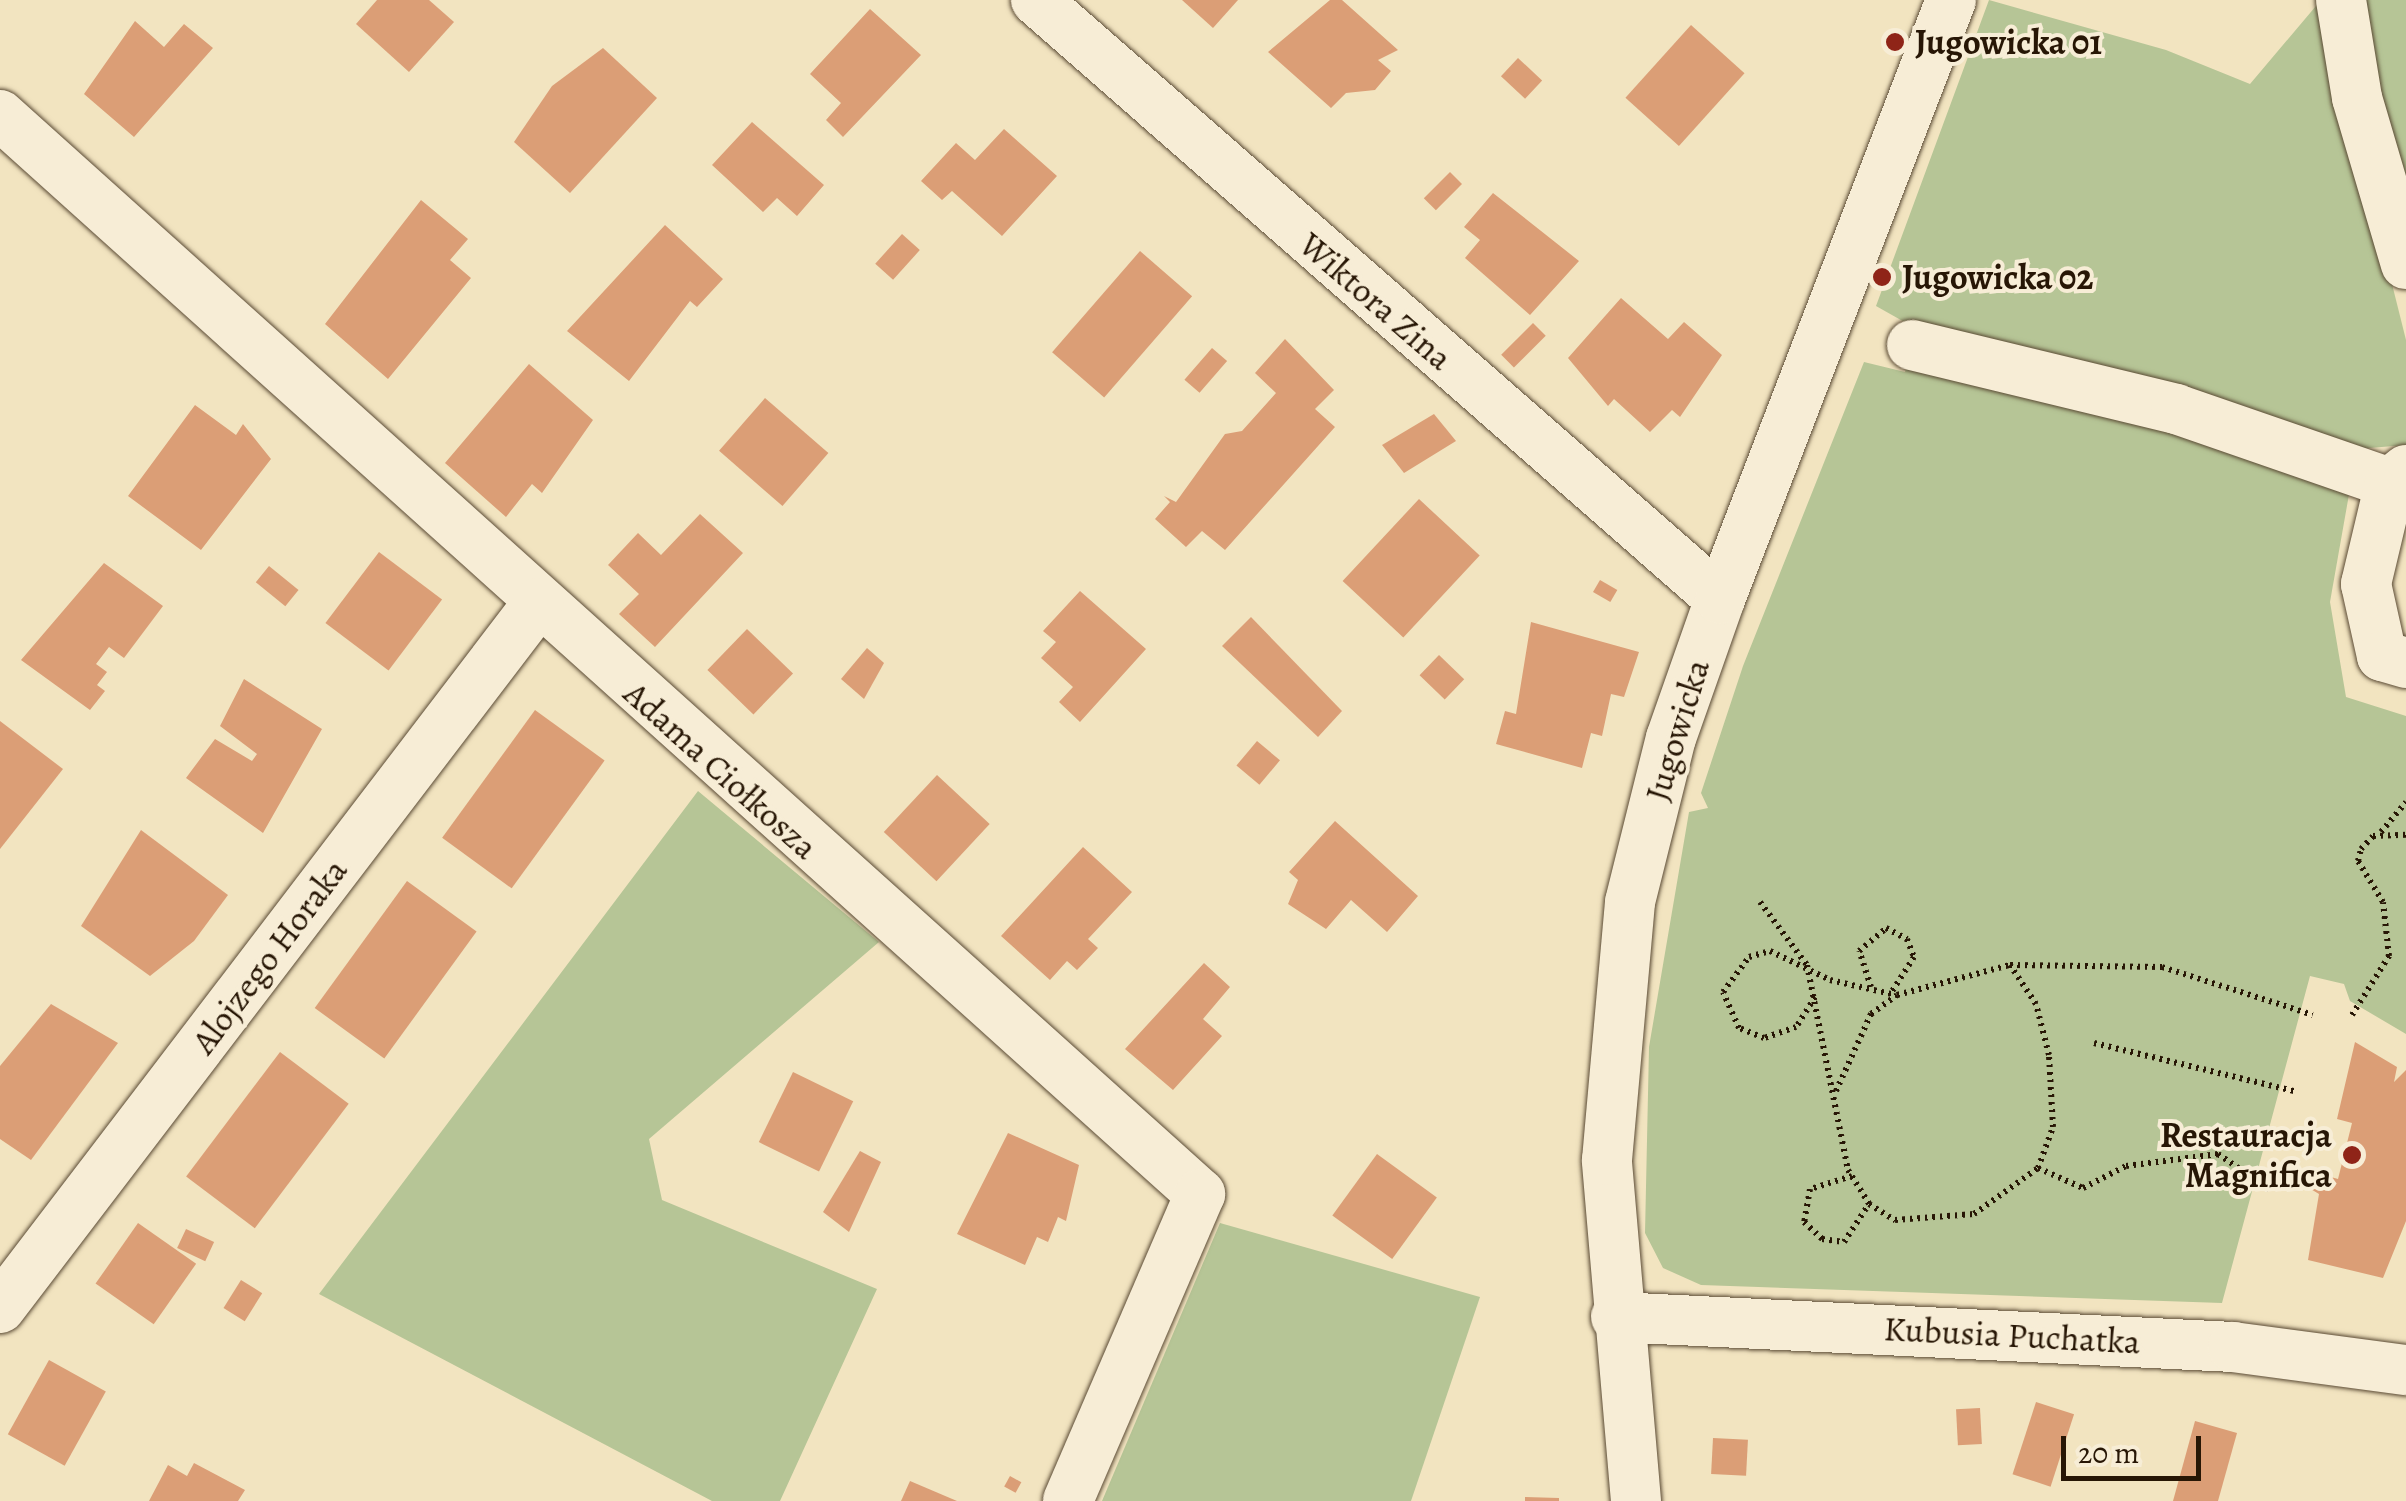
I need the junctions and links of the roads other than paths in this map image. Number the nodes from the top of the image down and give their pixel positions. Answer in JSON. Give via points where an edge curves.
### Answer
{"nodes":[{"id":1,"x":1036,"y":0,"type":"edge"},
{"id":2,"x":1951,"y":0,"type":"edge"},
{"id":3,"x":2341,"y":0,"type":"edge"},
{"id":4,"x":0,"y":115,"type":"edge"},
{"id":5,"x":2406,"y":264,"type":"edge"},
{"id":6,"x":1912,"y":345,"type":"dead end"},
{"id":7,"x":2398,"y":476,"type":"edge"},
{"id":8,"x":1720,"y":599,"type":"junction"},
{"id":9,"x":538,"y":604,"type":"junction"},
{"id":10,"x":2406,"y":663,"type":"edge"},
{"id":11,"x":0,"y":1308,"type":"edge"},
{"id":12,"x":1616,"y":1317,"type":"junction"},
{"id":13,"x":2406,"y":1370,"type":"edge"},
{"id":14,"x":1068,"y":1501,"type":"edge"},
{"id":15,"x":1636,"y":1501,"type":"edge"}],
"edges":[{"from":1,"to":8,"type":"street","name":"Wiktora Zina"},
{"from":2,"to":8,"type":"street","name":"Jugowicka"},
{"from":3,"to":5,"type":"street","via":[[2357,98]]},
{"from":4,"to":9,"type":"street","name":"Adama Ciołkosza"},
{"from":6,"to":7,"type":"street","via":[[2176,409]]},
{"from":7,"to":10,"type":"street","via":[[2366,584],[2382,656]]},
{"from":8,"to":12,"type":"street","name":"Jugowicka","via":[[1671,738],[1616,982],[1606,1160]]},
{"from":9,"to":11,"type":"street","name":"Alojzego Horaka"},
{"from":9,"to":14,"type":"street","name":"Adama Ciołkosza","via":[[685,767],[1200,1194]]},
{"from":12,"to":13,"type":"street","name":"Kubusia Puchatka","via":[[2253,1348]]},
{"from":12,"to":15,"type":"street","name":"Jugowicka"}]}
